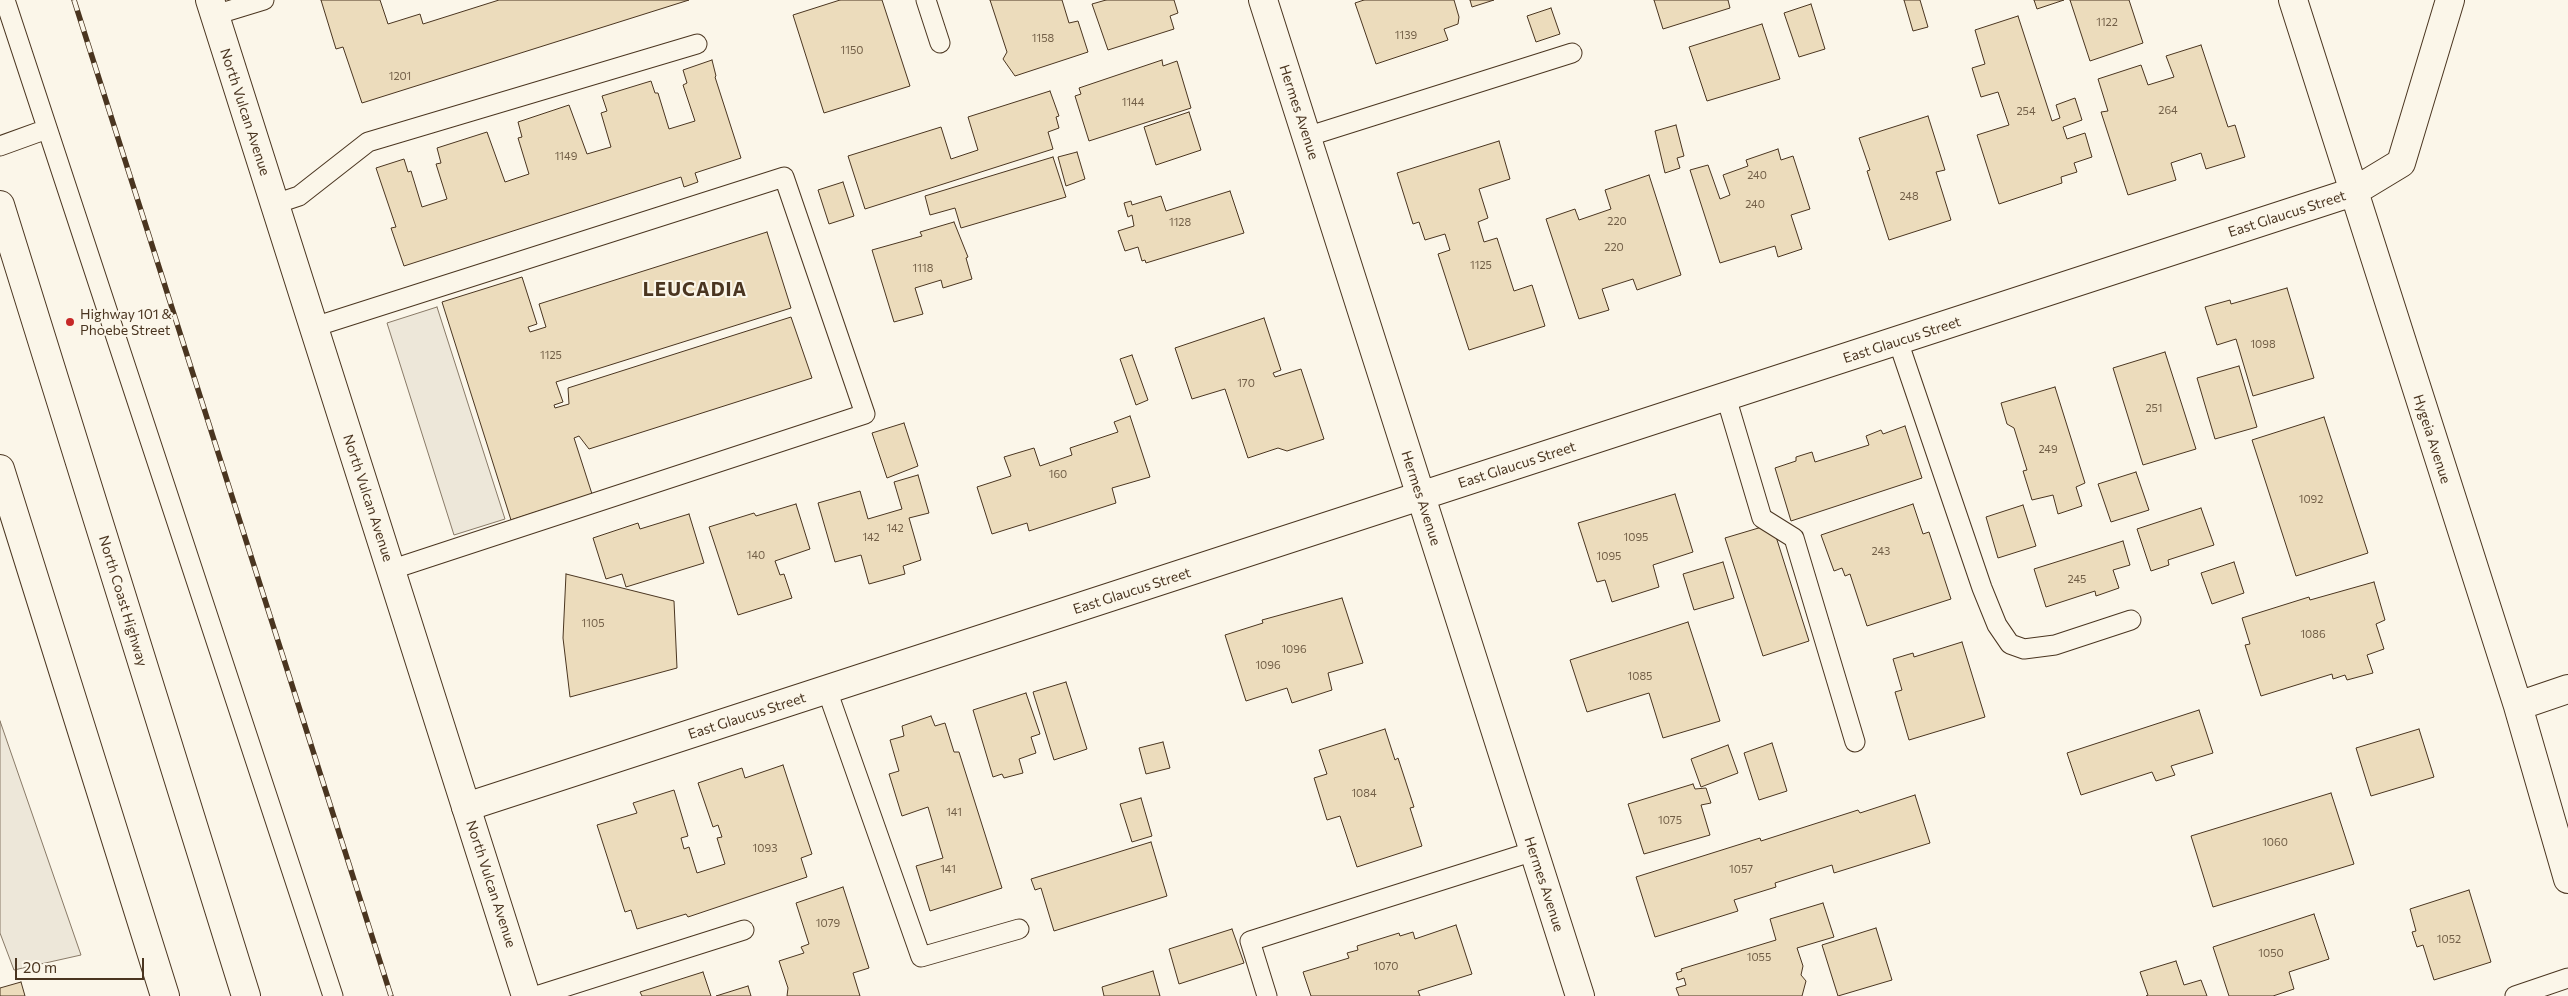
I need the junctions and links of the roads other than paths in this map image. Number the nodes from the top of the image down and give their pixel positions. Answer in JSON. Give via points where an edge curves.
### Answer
{"nodes":[{"id":1,"x":5,"y":0,"type":"edge"},
{"id":2,"x":264,"y":0,"type":"edge"},
{"id":3,"x":926,"y":0,"type":"edge"},
{"id":4,"x":1263,"y":0,"type":"edge"},
{"id":5,"x":2293,"y":0,"type":"edge"},
{"id":6,"x":2450,"y":0,"type":"edge"},
{"id":7,"x":212,"y":8,"type":"edge"},
{"id":8,"x":940,"y":43,"type":"dead end"},
{"id":9,"x":697,"y":44,"type":"dead end"},
{"id":10,"x":1572,"y":52,"type":"dead end"},
{"id":11,"x":47,"y":129,"type":"junction"},
{"id":12,"x":1306,"y":137,"type":"junction"},
{"id":13,"x":0,"y":146,"type":"edge"},
{"id":14,"x":2354,"y":192,"type":"junction"},
{"id":15,"x":274,"y":204,"type":"junction"},
{"id":16,"x":0,"y":205,"type":"edge"},
{"id":17,"x":314,"y":327,"type":"junction"},
{"id":18,"x":1898,"y":341,"type":"junction"},
{"id":19,"x":1726,"y":397,"type":"junction"},
{"id":20,"x":0,"y":469,"type":"edge"},
{"id":21,"x":1421,"y":497,"type":"junction"},
{"id":22,"x":390,"y":570,"type":"junction"},
{"id":23,"x":2131,"y":620,"type":"dead end"},
{"id":24,"x":2568,"y":689,"type":"edge"},
{"id":25,"x":827,"y":690,"type":"junction"},
{"id":26,"x":2518,"y":706,"type":"junction"},
{"id":27,"x":1856,"y":742,"type":"dead end"},
{"id":28,"x":466,"y":807,"type":"junction"},
{"id":29,"x":1534,"y":851,"type":"junction"},
{"id":30,"x":2568,"y":879,"type":"edge"},
{"id":31,"x":1018,"y":929,"type":"dead end"},
{"id":32,"x":744,"y":930,"type":"dead end"},
{"id":33,"x":2568,"y":978,"type":"edge"},
{"id":34,"x":1573,"y":994,"type":"edge"},
{"id":35,"x":165,"y":996,"type":"edge"},
{"id":36,"x":246,"y":996,"type":"edge"},
{"id":37,"x":333,"y":996,"type":"edge"},
{"id":38,"x":526,"y":996,"type":"edge"},
{"id":39,"x":536,"y":996,"type":"edge"},
{"id":40,"x":1267,"y":996,"type":"edge"},
{"id":41,"x":2515,"y":996,"type":"edge"}],
"edges":[{"from":1,"to":11,"type":"lane"},
{"from":2,"to":7,"type":"lane"},
{"from":3,"to":8,"type":"lane"},
{"from":4,"to":12,"type":"street","name":"Hermes Avenue"},
{"from":5,"to":14,"type":"street","name":"Hygeia Avenue"},
{"from":6,"to":14,"type":"street","name":"East Glaucus Street","via":[[2401,163]]},
{"from":7,"to":15,"type":"street","name":"North Vulcan Avenue"},
{"from":9,"to":15,"type":"lane","via":[[368,142],[299,196]]},
{"from":10,"to":12,"type":"lane"},
{"from":11,"to":13,"type":"lane"},
{"from":11,"to":37,"type":"lane"},
{"from":12,"to":21,"type":"street","name":"Hermes Avenue"},
{"from":14,"to":18,"type":"street","name":"East Glaucus Street"},
{"from":14,"to":26,"type":"street","name":"Hygeia Avenue"},
{"from":15,"to":17,"type":"street","name":"North Vulcan Avenue"},
{"from":16,"to":36,"type":"street","name":"North Coast Highway"},
{"from":17,"to":22,"type":"street","name":"North Vulcan Avenue"},
{"from":17,"to":22,"type":"lane","via":[[784,177],[865,414]]},
{"from":18,"to":19,"type":"street","name":"East Glaucus Street"},
{"from":18,"to":23,"type":"lane","via":[[1982,588],[1997,625],[2010,644],[2024,650],[2055,645]]},
{"from":19,"to":21,"type":"street","name":"East Glaucus Street"},
{"from":19,"to":27,"type":"lane","via":[[1762,518],[1794,538]]},
{"from":20,"to":35,"type":"street"},
{"from":21,"to":25,"type":"street","name":"East Glaucus Street"},
{"from":21,"to":29,"type":"street","name":"Hermes Avenue"},
{"from":22,"to":28,"type":"street","name":"North Vulcan Avenue"},
{"from":24,"to":26,"type":"street"},
{"from":25,"to":28,"type":"street","name":"East Glaucus Street"},
{"from":25,"to":31,"type":"lane","via":[[920,957]]},
{"from":26,"to":30,"type":"street","name":"Hygeia Avenue"},
{"from":28,"to":38,"type":"street","name":"North Vulcan Avenue"},
{"from":29,"to":34,"type":"street","name":"Hermes Avenue"},
{"from":29,"to":40,"type":"lane","via":[[1250,941]]},
{"from":32,"to":39,"type":"lane"},
{"from":33,"to":41,"type":"lane"}]}
